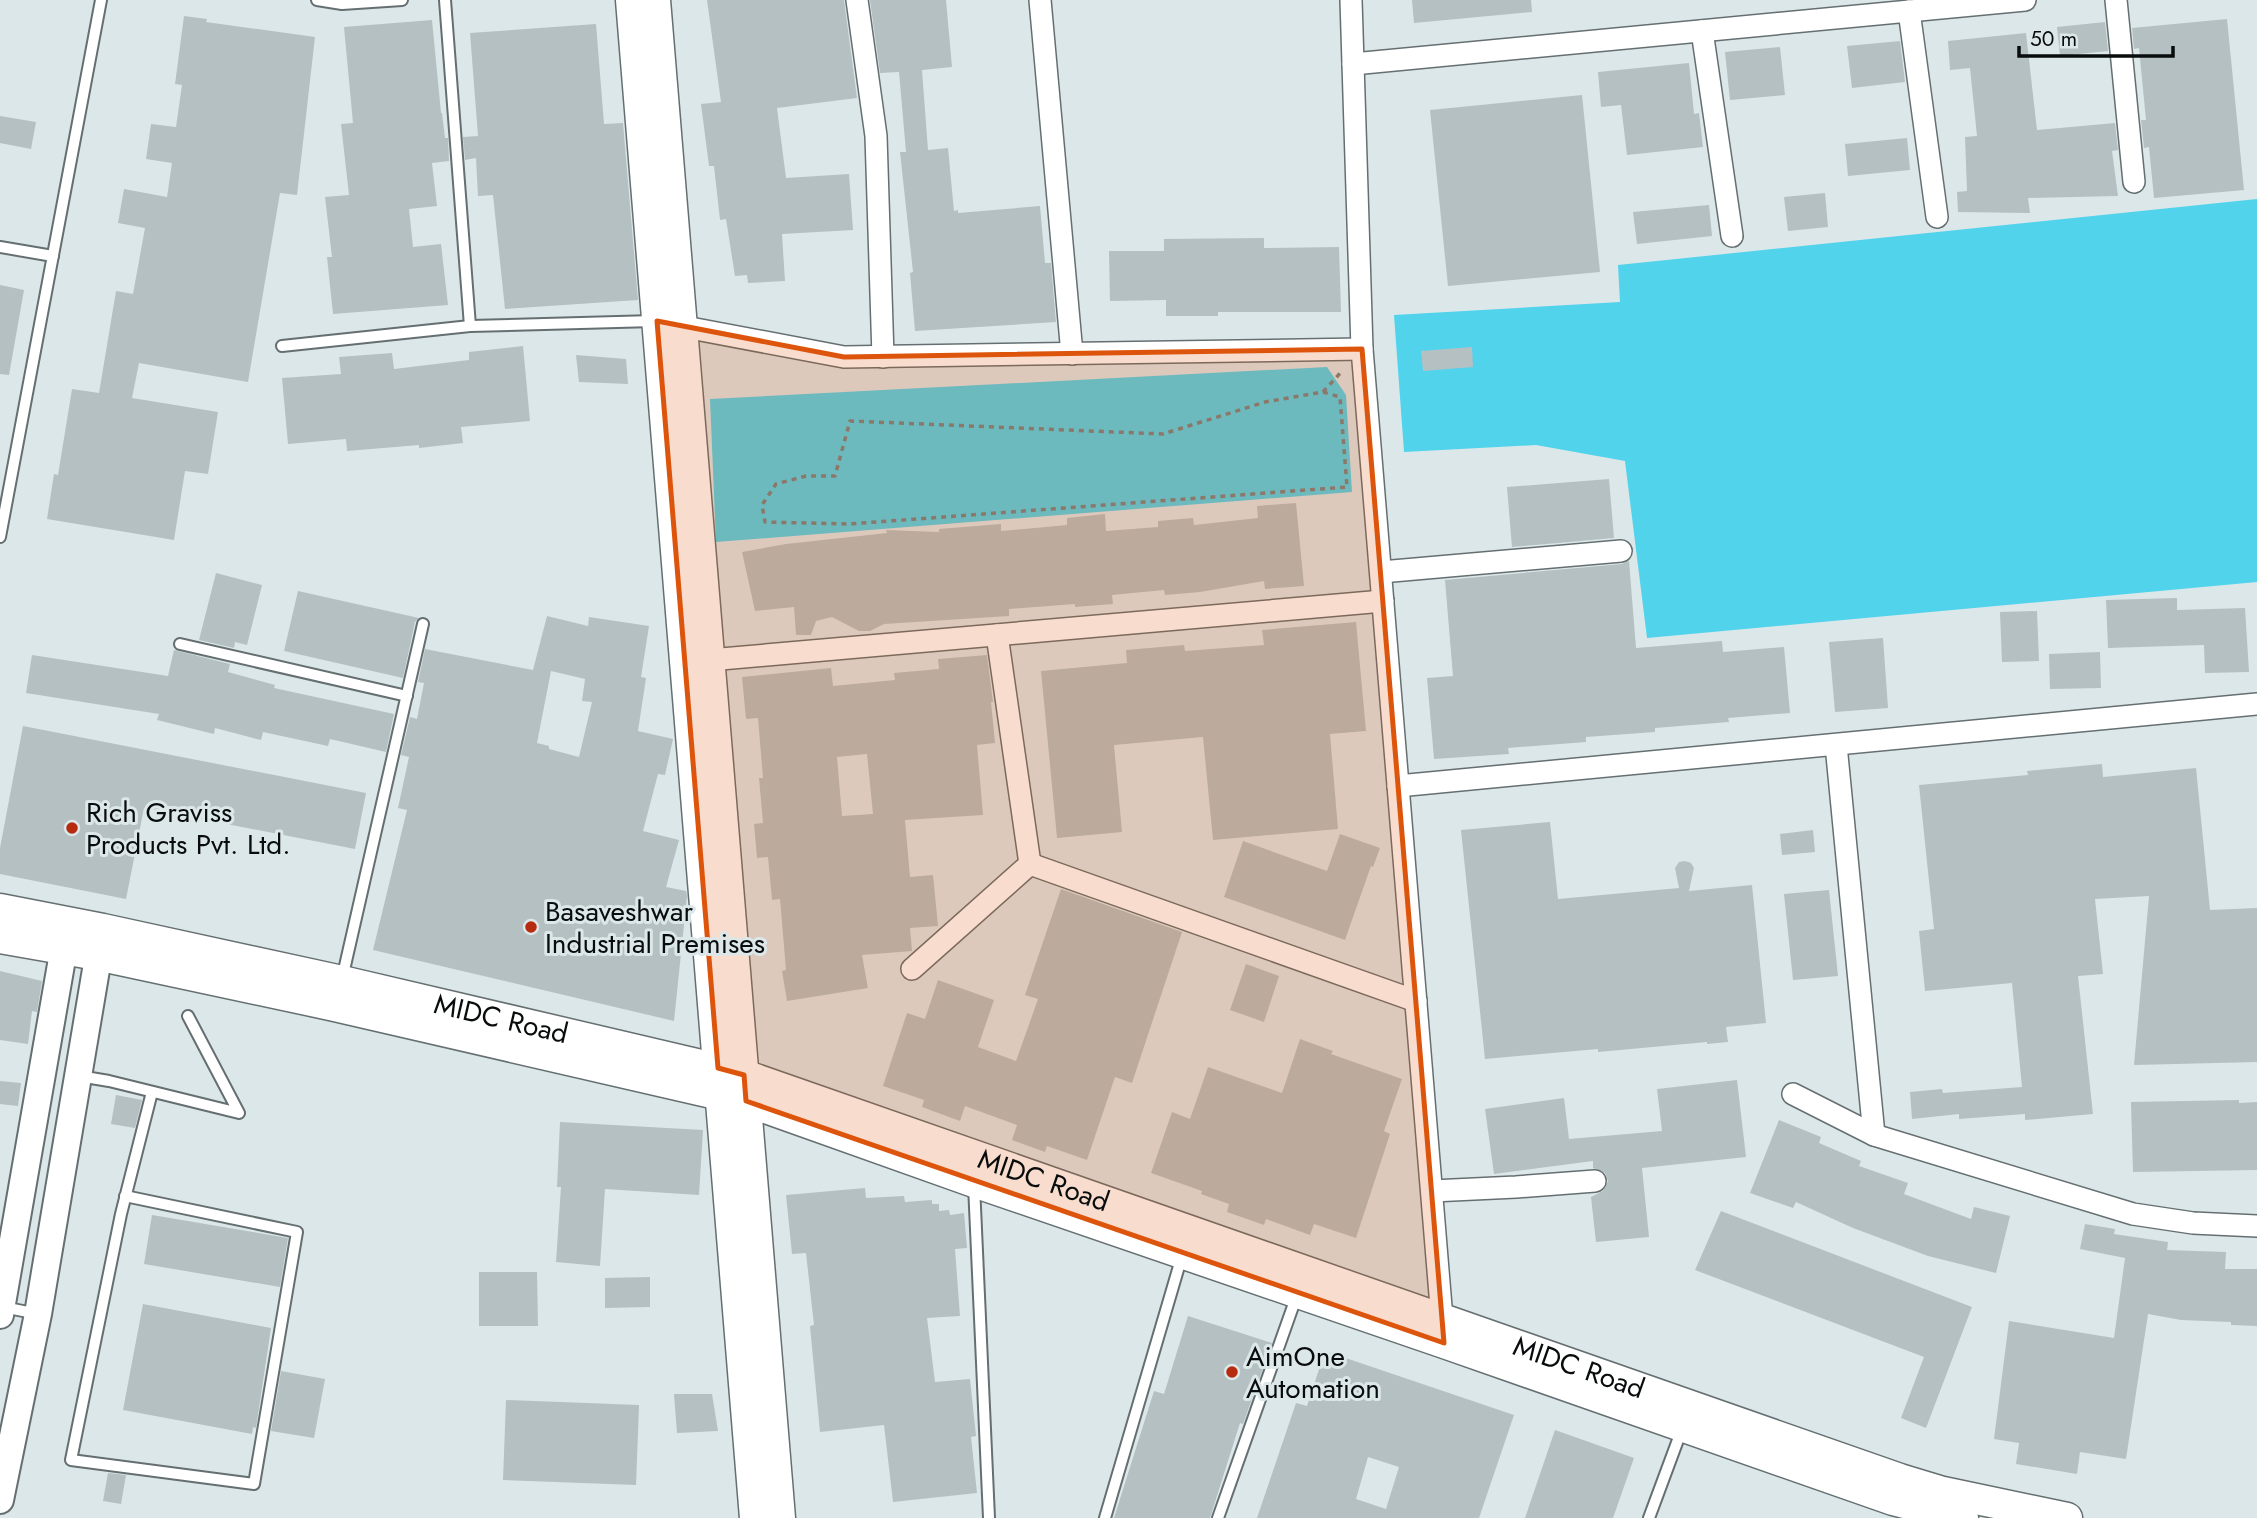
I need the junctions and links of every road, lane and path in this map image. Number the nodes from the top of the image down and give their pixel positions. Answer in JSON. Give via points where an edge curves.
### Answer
{"nodes":[{"id":1,"x":101,"y":0,"type":"edge"},
{"id":2,"x":317,"y":0,"type":"edge"},
{"id":3,"x":401,"y":0,"type":"edge"},
{"id":4,"x":445,"y":0,"type":"edge"},
{"id":5,"x":631,"y":0,"type":"edge"},
{"id":6,"x":656,"y":0,"type":"edge"},
{"id":7,"x":857,"y":0,"type":"edge"},
{"id":8,"x":1040,"y":0,"type":"edge"},
{"id":9,"x":1351,"y":0,"type":"edge"},
{"id":10,"x":2016,"y":0,"type":"edge"},
{"id":11,"x":2025,"y":0,"type":"edge"},
{"id":12,"x":2116,"y":0,"type":"edge"},
{"id":13,"x":1909,"y":11,"type":"junction"},
{"id":14,"x":1702,"y":31,"type":"junction"},
{"id":15,"x":1353,"y":64,"type":"junction"},
{"id":16,"x":2134,"y":182,"type":"dead end"},
{"id":17,"x":1937,"y":217,"type":"dead end"},
{"id":18,"x":1732,"y":236,"type":"dead end"},
{"id":19,"x":0,"y":247,"type":"edge"},
{"id":20,"x":53,"y":256,"type":"junction"},
{"id":21,"x":670,"y":324,"type":"junction"},
{"id":22,"x":470,"y":326,"type":"junction"},
{"id":23,"x":282,"y":346,"type":"dead end"},
{"id":24,"x":1362,"y":349,"type":"junction"},
{"id":25,"x":1073,"y":354,"type":"junction"},
{"id":26,"x":883,"y":357,"type":"junction"},
{"id":27,"x":1340,"y":397,"type":"joint"},
{"id":28,"x":0,"y":537,"type":"edge"},
{"id":29,"x":1621,"y":551,"type":"dead end"},
{"id":30,"x":1381,"y":572,"type":"junction"},
{"id":31,"x":1383,"y":601,"type":"junction"},
{"id":32,"x":423,"y":624,"type":"dead end"},
{"id":33,"x":997,"y":635,"type":"junction"},
{"id":34,"x":180,"y":644,"type":"dead end"},
{"id":35,"x":697,"y":661,"type":"junction"},
{"id":36,"x":407,"y":696,"type":"junction"},
{"id":37,"x":2257,"y":705,"type":"edge"},
{"id":38,"x":1836,"y":745,"type":"junction"},
{"id":39,"x":1398,"y":786,"type":"junction"},
{"id":40,"x":1030,"y":864,"type":"junction"},
{"id":41,"x":0,"y":909,"type":"edge"},
{"id":42,"x":66,"y":936,"type":"junction"},
{"id":43,"x":0,"y":939,"type":"edge"},
{"id":44,"x":100,"y":942,"type":"junction"},
{"id":45,"x":912,"y":969,"type":"dead end"},
{"id":46,"x":339,"y":993,"type":"junction"},
{"id":47,"x":1416,"y":1001,"type":"junction"},
{"id":48,"x":188,"y":1016,"type":"dead end"},
{"id":49,"x":79,"y":1076,"type":"junction"},
{"id":50,"x":732,"y":1085,"type":"junction"},
{"id":51,"x":152,"y":1092,"type":"junction"},
{"id":52,"x":1793,"y":1094,"type":"dead end"},
{"id":53,"x":1874,"y":1135,"type":"junction"},
{"id":54,"x":1595,"y":1181,"type":"dead end"},
{"id":55,"x":974,"y":1182,"type":"junction"},
{"id":56,"x":1432,"y":1191,"type":"junction"},
{"id":57,"x":125,"y":1196,"type":"junction"},
{"id":58,"x":2257,"y":1226,"type":"edge"},
{"id":59,"x":1183,"y":1254,"type":"junction"},
{"id":60,"x":1298,"y":1293,"type":"junction"},
{"id":61,"x":1,"y":1309,"type":"edge"},
{"id":62,"x":38,"y":1314,"type":"junction"},
{"id":63,"x":1443,"y":1331,"type":"junction"},
{"id":64,"x":1687,"y":1416,"type":"junction"},
{"id":65,"x":0,"y":1500,"type":"edge"},
{"id":66,"x":755,"y":1518,"type":"edge"},
{"id":67,"x":780,"y":1518,"type":"edge"},
{"id":68,"x":989,"y":1518,"type":"edge"},
{"id":69,"x":1105,"y":1518,"type":"edge"},
{"id":70,"x":1218,"y":1518,"type":"edge"},
{"id":71,"x":1649,"y":1518,"type":"edge"},
{"id":72,"x":1963,"y":1518,"type":"edge"},
{"id":73,"x":2067,"y":1518,"type":"edge"}],
"edges":[{"from":1,"to":20,"type":"lane"},
{"from":2,"to":3,"type":"lane","via":[[342,4]]},
{"from":4,"to":22,"type":"lane"},
{"from":5,"to":21,"type":"main road"},
{"from":6,"to":21,"type":"main road"},
{"from":7,"to":26,"type":"street","via":[[876,136]]},
{"from":8,"to":25,"type":"street"},
{"from":9,"to":15,"type":"street"},
{"from":10,"to":11,"type":"street"},
{"from":10,"to":13,"type":"street"},
{"from":12,"to":16,"type":"street"},
{"from":13,"to":14,"type":"street"},
{"from":13,"to":17,"type":"street"},
{"from":14,"to":15,"type":"street"},
{"from":14,"to":18,"type":"street"},
{"from":15,"to":24,"type":"street"},
{"from":19,"to":20,"type":"lane"},
{"from":20,"to":28,"type":"lane"},
{"from":21,"to":22,"type":"lane"},
{"from":21,"to":26,"type":"street","via":[[844,358]]},
{"from":21,"to":35,"type":"main road"},
{"from":22,"to":23,"type":"lane"},
{"from":24,"to":25,"type":"street"},
{"from":24,"to":30,"type":"street"},
{"from":25,"to":26,"type":"street"},
{"from":27,"to":27,"type":"path","via":[[1347,487],[849,524],[765,522],[762,505],[776,484],[806,476],[835,476],[850,421],[1163,434],[1265,402],[1323,391]]},
{"from":29,"to":30,"type":"street"},
{"from":30,"to":31,"type":"street"},
{"from":31,"to":33,"type":"street"},
{"from":31,"to":39,"type":"street"},
{"from":32,"to":36,"type":"lane"},
{"from":33,"to":35,"type":"street"},
{"from":33,"to":40,"type":"street"},
{"from":34,"to":36,"type":"lane"},
{"from":35,"to":50,"type":"main road"},
{"from":36,"to":46,"type":"lane"},
{"from":37,"to":38,"type":"street"},
{"from":38,"to":39,"type":"street"},
{"from":38,"to":53,"type":"street"},
{"from":39,"to":47,"type":"street"},
{"from":40,"to":45,"type":"street"},
{"from":40,"to":47,"type":"street"},
{"from":41,"to":42,"type":"main road","name":"MIDC Road"},
{"from":42,"to":43,"type":"main road"},
{"from":42,"to":44,"type":"main road","name":"MIDC Road"},
{"from":42,"to":61,"type":"street"},
{"from":44,"to":46,"type":"main road","name":"MIDC Road"},
{"from":44,"to":49,"type":"street"},
{"from":46,"to":50,"type":"main road","name":"MIDC Road"},
{"from":47,"to":56,"type":"street"},
{"from":48,"to":51,"type":"lane","via":[[239,1113]]},
{"from":49,"to":51,"type":"lane"},
{"from":49,"to":62,"type":"street"},
{"from":50,"to":55,"type":"main road","name":"MIDC Road"},
{"from":50,"to":63,"type":"main road","name":"MIDC Road"},
{"from":50,"to":66,"type":"main road"},
{"from":50,"to":67,"type":"main road"},
{"from":51,"to":57,"type":"lane"},
{"from":52,"to":53,"type":"street"},
{"from":53,"to":58,"type":"street","via":[[2133,1214]]},
{"from":54,"to":56,"type":"street"},
{"from":55,"to":59,"type":"main road","name":"MIDC Road"},
{"from":55,"to":68,"type":"lane"},
{"from":56,"to":63,"type":"street"},
{"from":57,"to":57,"type":"lane","via":[[71,1460],[254,1484],[297,1232]]},
{"from":59,"to":60,"type":"main road","name":"MIDC Road"},
{"from":59,"to":69,"type":"lane"},
{"from":60,"to":63,"type":"main road","name":"MIDC Road"},
{"from":60,"to":70,"type":"lane"},
{"from":61,"to":62,"type":"lane"},
{"from":62,"to":65,"type":"street"},
{"from":63,"to":64,"type":"main road","name":"MIDC Road"},
{"from":64,"to":71,"type":"lane"},
{"from":64,"to":72,"type":"main road","name":"MIDC Road","via":[[1893,1500]]},
{"from":64,"to":73,"type":"main road","name":"MIDC Road","via":[[1943,1492]]}]}
